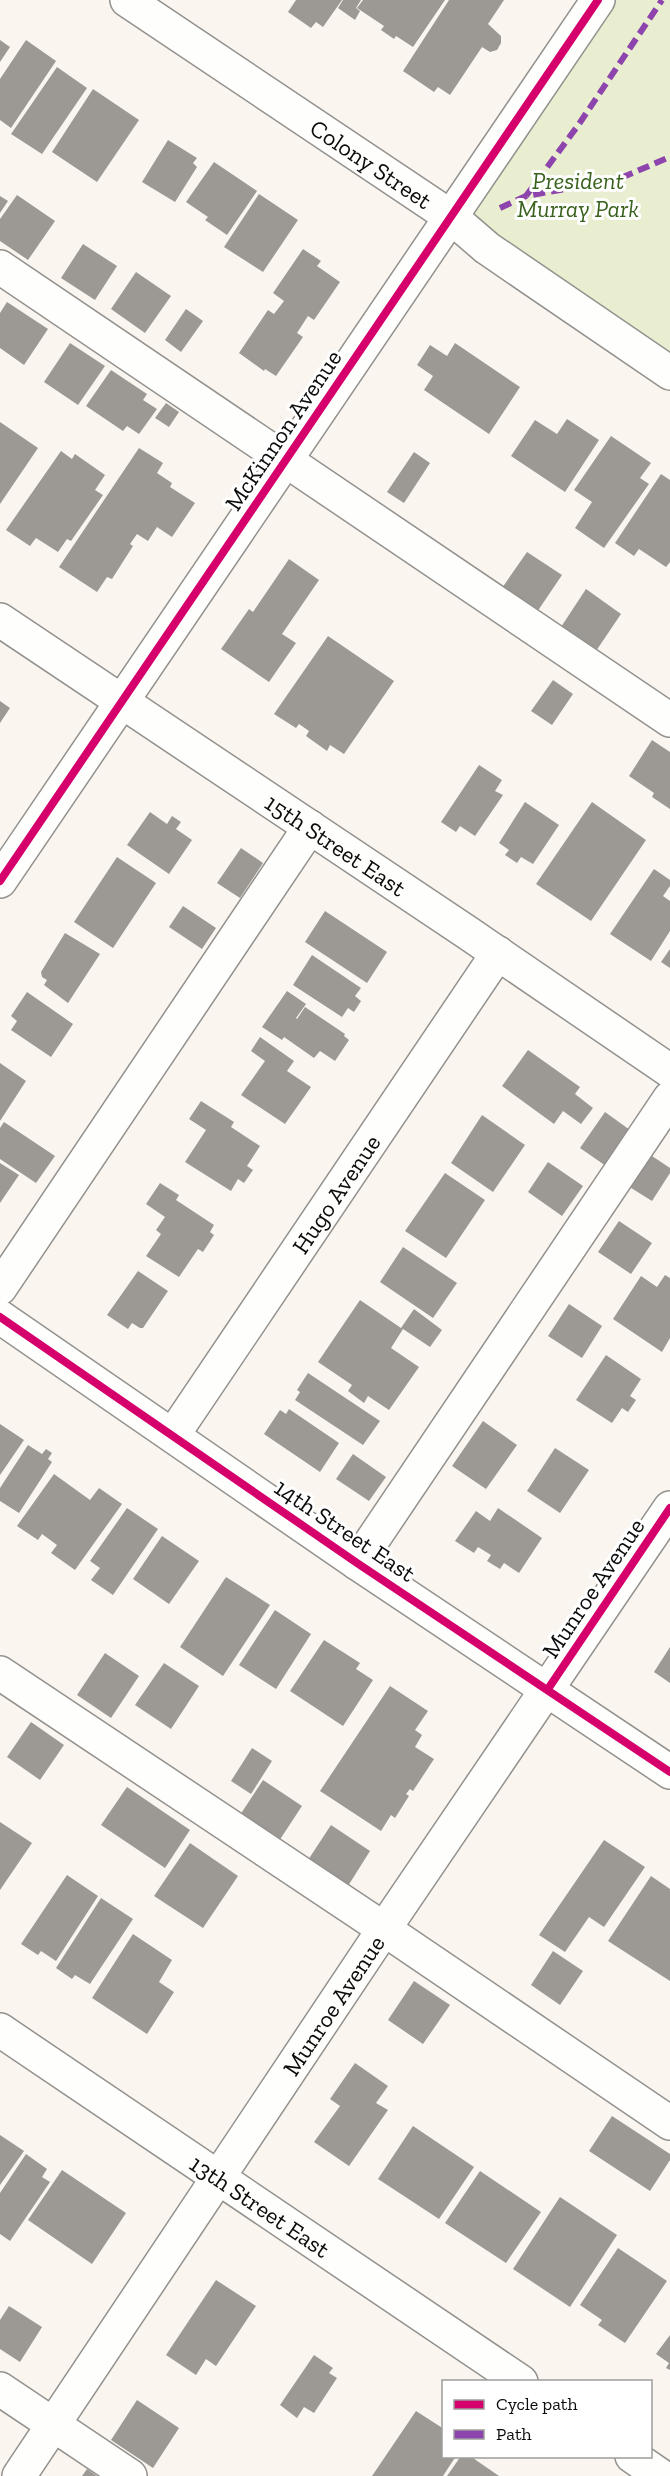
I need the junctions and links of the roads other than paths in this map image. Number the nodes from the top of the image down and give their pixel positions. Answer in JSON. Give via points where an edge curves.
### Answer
{"nodes":[{"id":1,"x":127,"y":0,"type":"edge"},
{"id":2,"x":598,"y":0,"type":"edge"},
{"id":3,"x":451,"y":217,"type":"junction"},
{"id":4,"x":0,"y":267,"type":"edge"},
{"id":5,"x":670,"y":373,"type":"edge"},
{"id":6,"x":286,"y":461,"type":"junction"},
{"id":7,"x":0,"y":620,"type":"edge"},
{"id":8,"x":122,"y":702,"type":"junction"},
{"id":9,"x":670,"y":720,"type":"edge"},
{"id":10,"x":310,"y":827,"type":"junction"},
{"id":11,"x":0,"y":881,"type":"edge"},
{"id":12,"x":498,"y":953,"type":"junction"},
{"id":13,"x":670,"y":1071,"type":"edge"},
{"id":14,"x":670,"y":1098,"type":"edge"},
{"id":15,"x":0,"y":1288,"type":"edge"},
{"id":16,"x":0,"y":1317,"type":"edge"},
{"id":17,"x":173,"y":1435,"type":"junction"},
{"id":18,"x":670,"y":1508,"type":"edge"},
{"id":19,"x":357,"y":1563,"type":"junction"},
{"id":20,"x":0,"y":1673,"type":"edge"},
{"id":21,"x":548,"y":1689,"type":"junction"},
{"id":22,"x":670,"y":1772,"type":"edge"},
{"id":23,"x":384,"y":1929,"type":"junction"},
{"id":24,"x":0,"y":2030,"type":"edge"},
{"id":25,"x":670,"y":2123,"type":"edge"},
{"id":26,"x":219,"y":2177,"type":"junction"},
{"id":27,"x":518,"y":2380,"type":"edge"},
{"id":28,"x":0,"y":2389,"type":"edge"},
{"id":29,"x":53,"y":2425,"type":"junction"},
{"id":30,"x":634,"y":2458,"type":"edge"},
{"id":31,"x":19,"y":2476,"type":"edge"},
{"id":32,"x":130,"y":2476,"type":"edge"},
{"id":33,"x":661,"y":2476,"type":"edge"}],
"edges":[{"from":1,"to":3,"type":"street","name":"Colony Street"},
{"from":2,"to":3,"type":"street","name":"McKinnon Avenue"},
{"from":3,"to":5,"type":"street","name":"Colony Street","via":[[487,248]]},
{"from":3,"to":6,"type":"street","name":"McKinnon Avenue"},
{"from":4,"to":6,"type":"street"},
{"from":6,"to":8,"type":"street","name":"McKinnon Avenue"},
{"from":6,"to":9,"type":"street"},
{"from":7,"to":8,"type":"street","name":"15th Street East"},
{"from":8,"to":10,"type":"street","name":"15th Street East"},
{"from":8,"to":11,"type":"street","name":"McKinnon Avenue"},
{"from":10,"to":12,"type":"street","name":"15th Street East"},
{"from":10,"to":15,"type":"street"},
{"from":12,"to":13,"type":"street","name":"15th Street East"},
{"from":12,"to":17,"type":"street","name":"Hugo Avenue"},
{"from":14,"to":19,"type":"street"},
{"from":16,"to":17,"type":"street","name":"14th Street East"},
{"from":17,"to":19,"type":"street","name":"14th Street East"},
{"from":18,"to":21,"type":"street","name":"Munroe Avenue"},
{"from":19,"to":21,"type":"street","name":"14th Street East"},
{"from":20,"to":23,"type":"street"},
{"from":21,"to":22,"type":"street","name":"14th Street East"},
{"from":21,"to":23,"type":"street","name":"Munroe Avenue"},
{"from":23,"to":25,"type":"street"},
{"from":23,"to":26,"type":"street","name":"Munroe Avenue"},
{"from":24,"to":26,"type":"street","name":"13th Street East"},
{"from":26,"to":27,"type":"street","name":"13th Street East"},
{"from":26,"to":29,"type":"street","name":"Munroe Avenue"},
{"from":28,"to":29,"type":"street"},
{"from":29,"to":31,"type":"street","name":"Munroe Avenue"},
{"from":29,"to":32,"type":"street"},
{"from":30,"to":33,"type":"street"}]}
